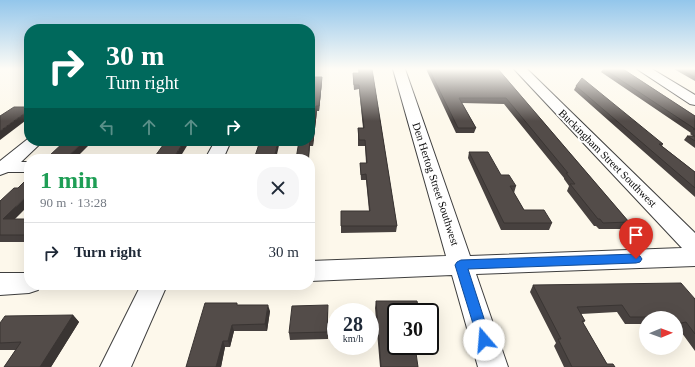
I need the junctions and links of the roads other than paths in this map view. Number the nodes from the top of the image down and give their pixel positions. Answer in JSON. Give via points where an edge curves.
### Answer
{"nodes":[{"id":1,"x":405,"y":86,"type":"edge"},
{"id":2,"x":537,"y":86,"type":"edge"},
{"id":3,"x":671,"y":86,"type":"edge"},
{"id":4,"x":695,"y":101,"type":"edge"},
{"id":5,"x":29,"y":146,"type":"edge"},
{"id":6,"x":24,"y":167,"type":"edge"},
{"id":7,"x":2,"y":168,"type":"edge"},
{"id":8,"x":695,"y":247,"type":"edge"},
{"id":9,"x":695,"y":257,"type":"edge"},
{"id":10,"x":461,"y":265,"type":"junction"},
{"id":11,"x":315,"y":271,"type":"edge"},
{"id":12,"x":24,"y":283,"type":"edge"},
{"id":13,"x":0,"y":284,"type":"edge"},
{"id":14,"x":152,"y":290,"type":"edge"},
{"id":15,"x":115,"y":367,"type":"edge"},
{"id":16,"x":493,"y":367,"type":"edge"}],
"edges":[{"from":1,"to":10,"type":"street","name":"Den Hertog Street Southwest"},
{"from":2,"to":8,"type":"street","name":"Buckingham Street Southwest"},
{"from":3,"to":4,"type":"street"},
{"from":5,"to":7,"type":"street"},
{"from":6,"to":7,"type":"street"},
{"from":9,"to":10,"type":"street"},
{"from":10,"to":11,"type":"street"},
{"from":10,"to":16,"type":"street","name":"Den Hertog Street Southwest"},
{"from":12,"to":13,"type":"street"},
{"from":14,"to":15,"type":"street"}]}
